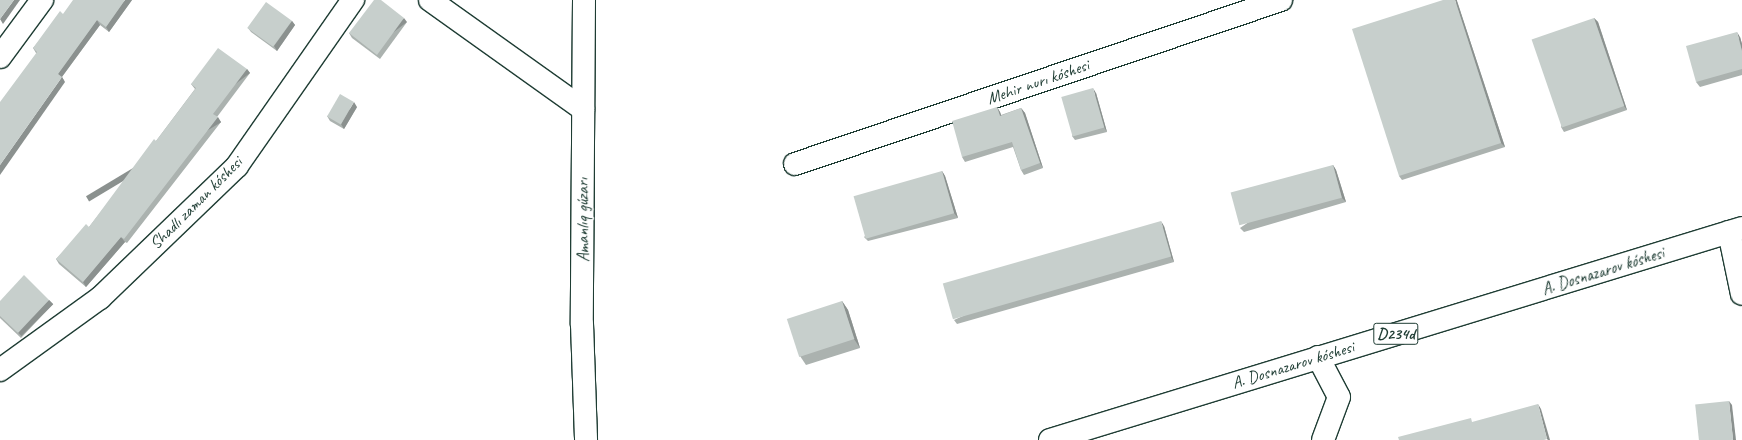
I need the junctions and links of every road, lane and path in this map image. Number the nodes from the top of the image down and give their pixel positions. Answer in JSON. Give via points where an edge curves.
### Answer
{"nodes":[{"id":1,"x":42,"y":0,"type":"edge"},
{"id":2,"x":353,"y":0,"type":"edge"},
{"id":3,"x":430,"y":0,"type":"edge"},
{"id":4,"x":584,"y":0,"type":"edge"},
{"id":5,"x":1281,"y":0,"type":"edge"},
{"id":6,"x":0,"y":57,"type":"edge"},
{"id":7,"x":583,"y":109,"type":"junction"},
{"id":8,"x":795,"y":164,"type":"dead end"},
{"id":9,"x":1736,"y":230,"type":"edge"},
{"id":10,"x":1742,"y":294,"type":"edge"},
{"id":11,"x":1318,"y":358,"type":"junction"},
{"id":12,"x":0,"y":370,"type":"edge"},
{"id":13,"x":586,"y":440,"type":"edge"},
{"id":14,"x":1050,"y":440,"type":"edge"},
{"id":15,"x":1323,"y":440,"type":"edge"}],
"edges":[{"from":1,"to":6,"type":"street"},
{"from":2,"to":12,"type":"street","name":"Shadlı zaman kóshesi","via":[[237,166],[100,298]]},
{"from":3,"to":7,"type":"street"},
{"from":4,"to":7,"type":"street","name":"Amanlıq gúzarı"},
{"from":5,"to":8,"type":"street","name":"Mehir nurı kóshesi"},
{"from":7,"to":13,"type":"street","name":"Amanlıq gúzarı","via":[[582,324]]},
{"from":9,"to":10,"type":"street"},
{"from":9,"to":11,"type":"street","name":"A. Dosnazarov kóshesi","number":"D234d"},
{"from":11,"to":14,"type":"street","name":"A. Dosnazarov kóshesi","number":"D234d"},
{"from":11,"to":15,"type":"street","via":[[1338,397]]}]}
